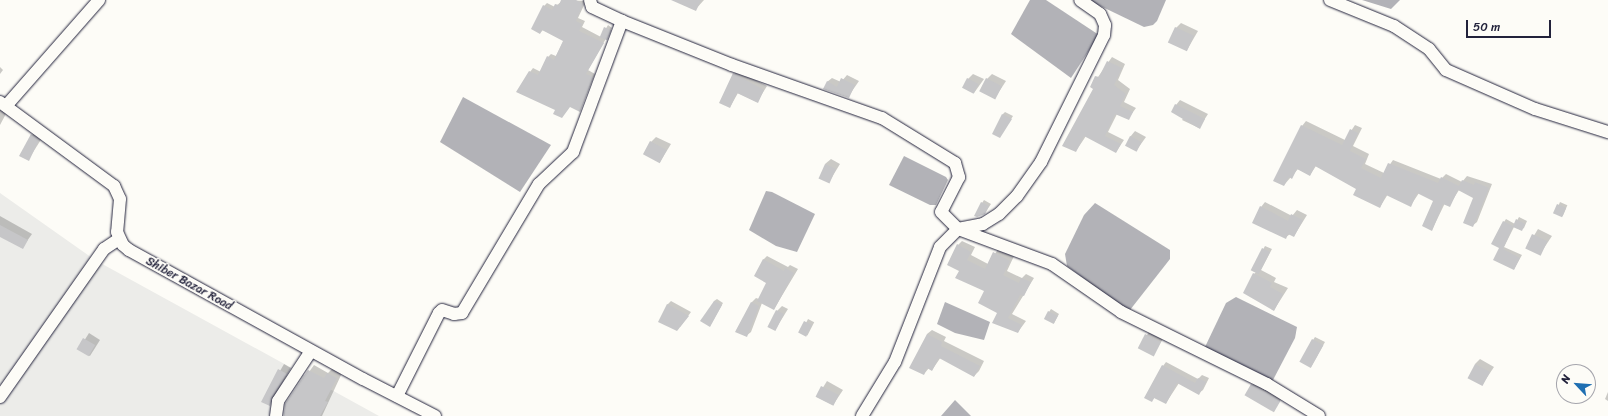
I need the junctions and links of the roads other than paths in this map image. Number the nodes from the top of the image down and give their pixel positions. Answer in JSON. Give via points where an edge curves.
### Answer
{"nodes":[{"id":1,"x":99,"y":0,"type":"edge"},
{"id":2,"x":590,"y":0,"type":"edge"},
{"id":3,"x":1080,"y":0,"type":"edge"},
{"id":4,"x":1330,"y":0,"type":"edge"},
{"id":5,"x":622,"y":21,"type":"junction"},
{"id":6,"x":3,"y":104,"type":"edge"},
{"id":7,"x":1608,"y":132,"type":"edge"},
{"id":8,"x":958,"y":229,"type":"junction"},
{"id":9,"x":119,"y":239,"type":"junction"},
{"id":10,"x":311,"y":352,"type":"junction"},
{"id":11,"x":397,"y":396,"type":"junction"},
{"id":12,"x":0,"y":397,"type":"edge"},
{"id":13,"x":276,"y":416,"type":"edge"},
{"id":14,"x":435,"y":416,"type":"edge"},
{"id":15,"x":862,"y":416,"type":"edge"},
{"id":16,"x":1319,"y":416,"type":"edge"}],
"edges":[{"from":1,"to":6,"type":"street"},
{"from":2,"to":5,"type":"street","via":[[592,7]]},
{"from":3,"to":8,"type":"street","via":[[1100,14],[1105,25],[1104,35],[1041,162],[1017,196],[999,214],[983,224]]},
{"from":4,"to":7,"type":"street","via":[[1394,26],[1429,49],[1446,70],[1535,109]]},
{"from":5,"to":8,"type":"street","via":[[732,65],[882,118],[950,159],[955,163],[959,177],[940,212]]},
{"from":5,"to":11,"type":"street","via":[[573,152],[539,184],[462,313],[454,314],[442,310],[438,313]]},
{"from":6,"to":9,"type":"street","via":[[114,186],[120,199],[117,232]]},
{"from":8,"to":15,"type":"street","via":[[940,247],[894,362]]},
{"from":8,"to":16,"type":"street","via":[[1052,264],[1121,312],[1267,384]]},
{"from":9,"to":10,"type":"street","name":"Shiber Bazar Road","via":[[129,250]]},
{"from":9,"to":12,"type":"street","via":[[104,248]]},
{"from":10,"to":11,"type":"street","name":"Shiber Bazar Road"},
{"from":10,"to":13,"type":"street","via":[[278,401]]},
{"from":11,"to":14,"type":"street","name":"Shiber Bazar Road"}]}
